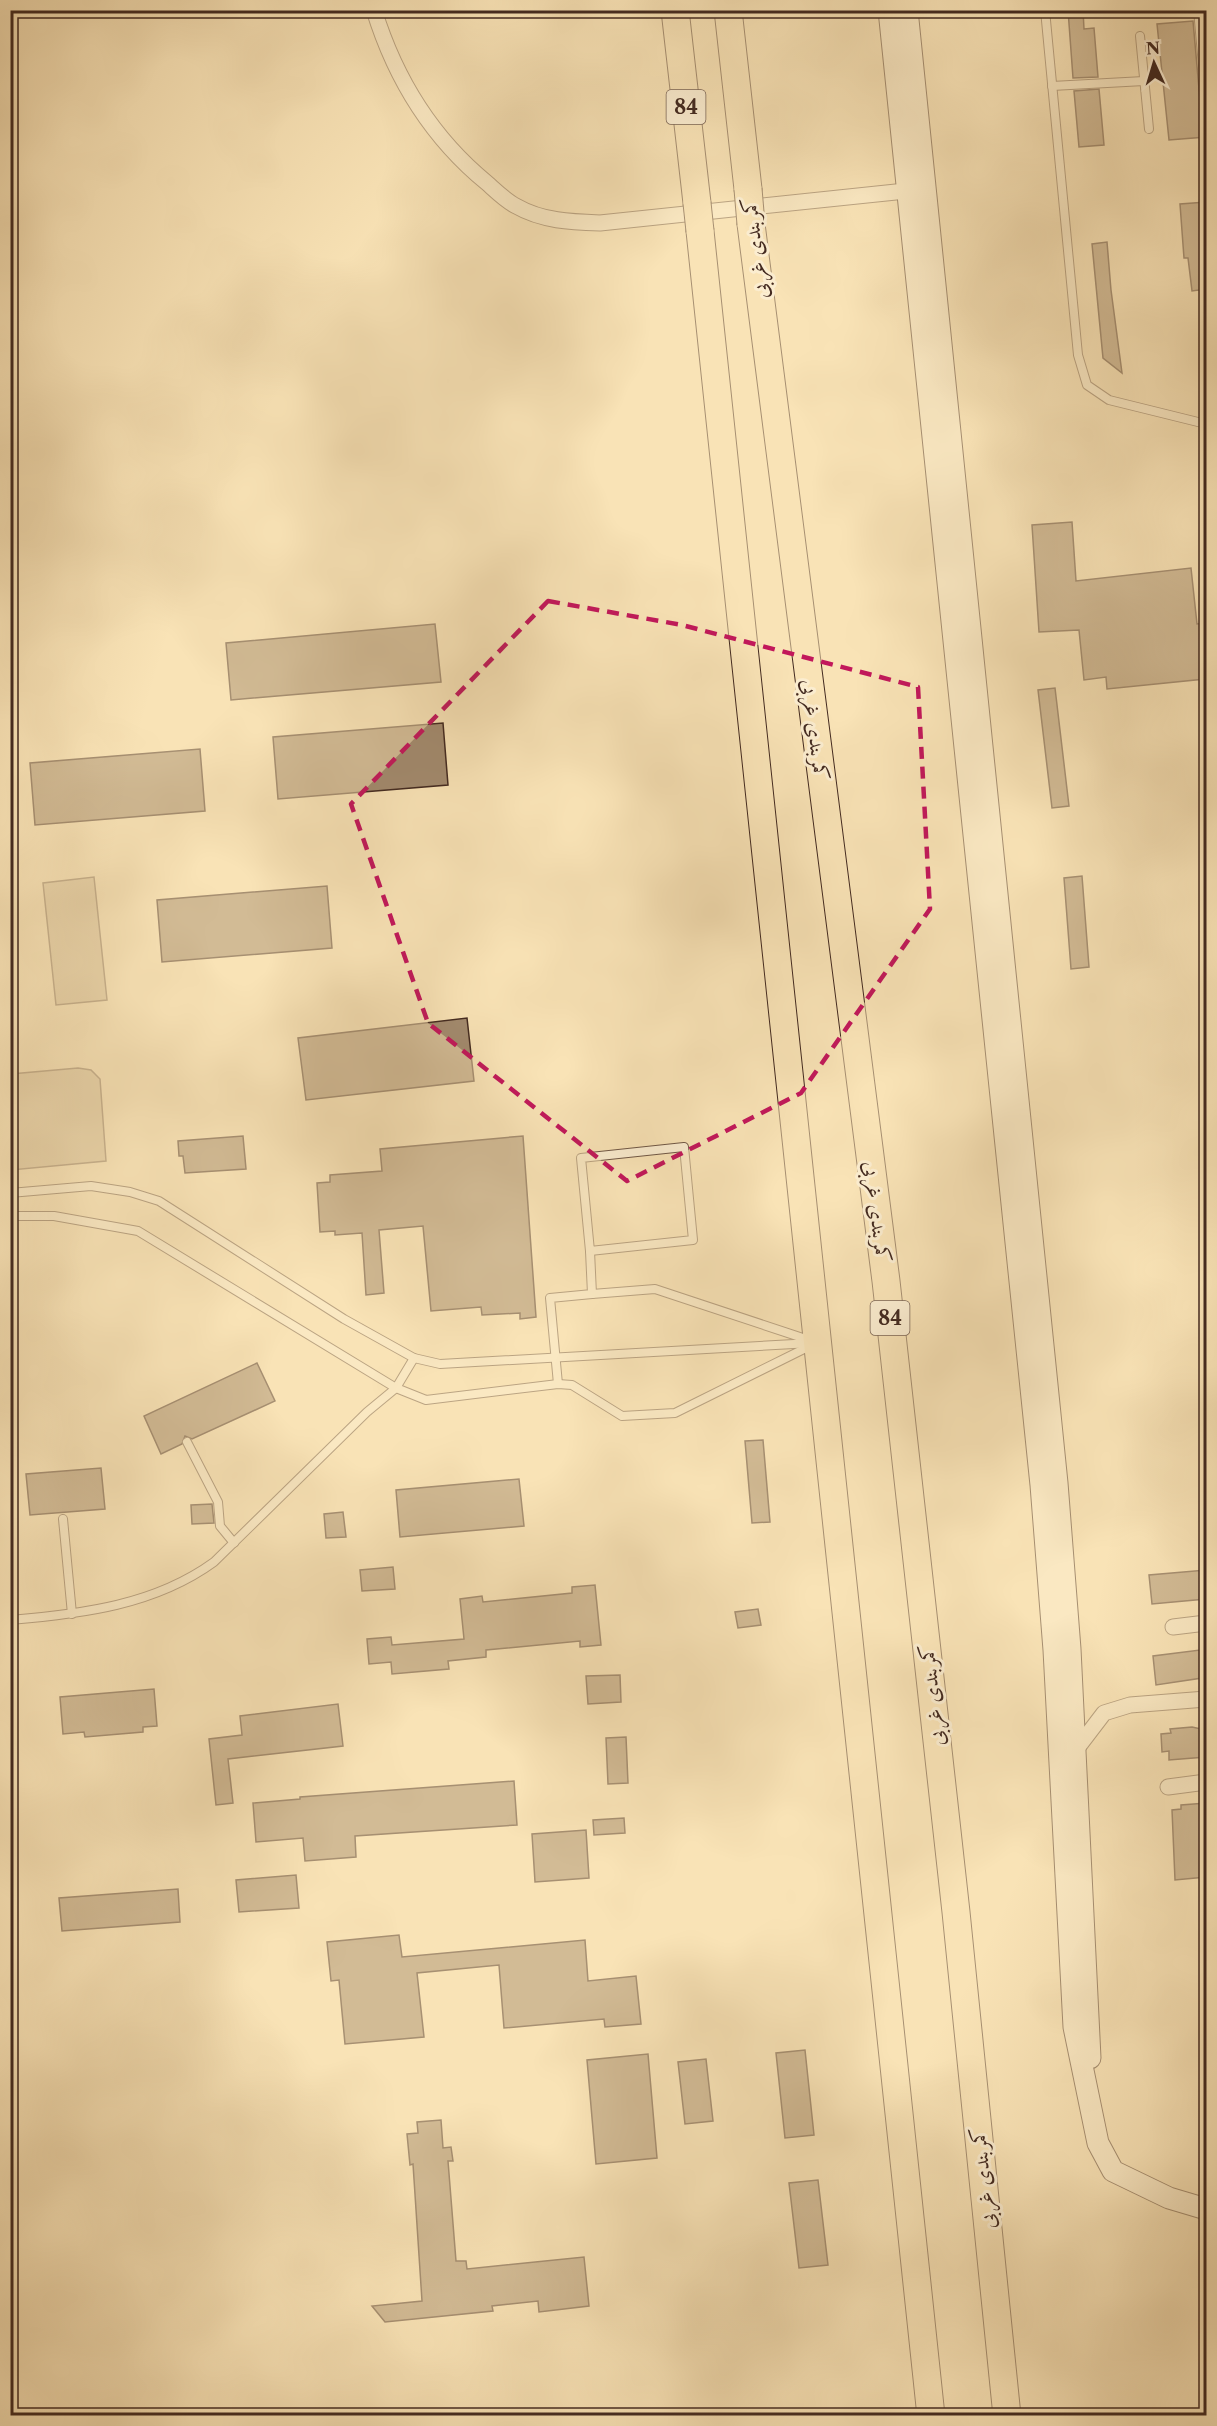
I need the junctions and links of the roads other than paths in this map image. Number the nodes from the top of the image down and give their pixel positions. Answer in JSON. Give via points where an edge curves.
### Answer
{"nodes":[{"id":1,"x":374,"y":10,"type":"edge"},
{"id":2,"x":675,"y":10,"type":"edge"},
{"id":3,"x":728,"y":10,"type":"edge"},
{"id":4,"x":889,"y":10,"type":"edge"},
{"id":5,"x":907,"y":10,"type":"edge"},
{"id":6,"x":1045,"y":10,"type":"edge"},
{"id":7,"x":1198,"y":10,"type":"edge"},
{"id":8,"x":1140,"y":36,"type":"dead end"},
{"id":9,"x":1144,"y":81,"type":"junction"},
{"id":10,"x":1052,"y":86,"type":"junction"},
{"id":11,"x":1206,"y":99,"type":"edge"},
{"id":12,"x":1149,"y":129,"type":"dead end"},
{"id":13,"x":917,"y":190,"type":"junction"},
{"id":14,"x":1206,"y":424,"type":"edge"},
{"id":15,"x":10,"y":1192,"type":"edge"},
{"id":16,"x":10,"y":1216,"type":"edge"},
{"id":17,"x":590,"y":1251,"type":"junction"},
{"id":18,"x":592,"y":1294,"type":"junction"},
{"id":19,"x":816,"y":1342,"type":"junction"},
{"id":20,"x":414,"y":1358,"type":"junction"},
{"id":21,"x":555,"y":1359,"type":"junction"},
{"id":22,"x":558,"y":1384,"type":"junction"},
{"id":23,"x":396,"y":1388,"type":"junction"},
{"id":24,"x":187,"y":1442,"type":"dead end"},
{"id":25,"x":63,"y":1519,"type":"dead end"},
{"id":26,"x":234,"y":1543,"type":"junction"},
{"id":27,"x":72,"y":1614,"type":"junction"},
{"id":28,"x":10,"y":1620,"type":"edge"},
{"id":29,"x":1206,"y":1623,"type":"edge"},
{"id":30,"x":1173,"y":1627,"type":"dead end"},
{"id":31,"x":1206,"y":1698,"type":"edge"},
{"id":32,"x":1075,"y":1752,"type":"junction"},
{"id":33,"x":1206,"y":1782,"type":"edge"},
{"id":34,"x":1168,"y":1787,"type":"dead end"},
{"id":35,"x":1090,"y":2101,"type":"junction"},
{"id":36,"x":1206,"y":2209,"type":"edge"},
{"id":37,"x":931,"y":2415,"type":"edge"},
{"id":38,"x":1007,"y":2415,"type":"edge"}],
"edges":[{"from":1,"to":13,"type":"street","via":[[386,49],[423,116],[460,158],[515,206],[559,222],[600,223]]},
{"from":2,"to":19,"type":"highway","number":"84","bridge":true},
{"from":3,"to":38,"type":"highway","name":"کمربندی غربی","number":"84","bridge":true,"via":[[751,224],[886,1281]]},
{"from":4,"to":13,"type":"street"},
{"from":5,"to":13,"type":"street"},
{"from":6,"to":10,"type":"lane"},
{"from":7,"to":11,"type":"lane"},
{"from":8,"to":9,"type":"lane"},
{"from":9,"to":10,"type":"lane"},
{"from":9,"to":12,"type":"lane"},
{"from":10,"to":14,"type":"lane","via":[[1077,355],[1087,385],[1108,400]]},
{"from":13,"to":32,"type":"street","via":[[1057,1483]]},
{"from":13,"to":35,"type":"street","via":[[1041,1485],[1074,2027]]},
{"from":15,"to":20,"type":"lane","via":[[91,1186],[159,1201],[344,1319]]},
{"from":16,"to":23,"type":"lane","via":[[54,1216],[138,1231]]},
{"from":17,"to":17,"type":"lane","via":[[581,1158],[684,1148],[693,1240]]},
{"from":17,"to":18,"type":"lane"},
{"from":18,"to":19,"type":"lane","via":[[655,1289]]},
{"from":18,"to":21,"type":"lane","via":[[550,1298]]},
{"from":19,"to":21,"type":"lane"},
{"from":19,"to":22,"type":"lane","via":[[675,1413],[622,1416],[572,1385]]},
{"from":19,"to":37,"type":"highway","number":"84"},
{"from":20,"to":21,"type":"lane","via":[[440,1364]]},
{"from":20,"to":23,"type":"lane"},
{"from":21,"to":22,"type":"lane"},
{"from":22,"to":23,"type":"lane","via":[[426,1401]]},
{"from":23,"to":26,"type":"lane"},
{"from":24,"to":26,"type":"lane","via":[[218,1503],[220,1526]]},
{"from":25,"to":27,"type":"lane"},
{"from":26,"to":27,"type":"lane","via":[[190,1580],[107,1609]]},
{"from":27,"to":28,"type":"lane"},
{"from":29,"to":30,"type":"street"},
{"from":31,"to":32,"type":"street","via":[[1139,1704],[1104,1713]]},
{"from":32,"to":35,"type":"street","via":[[1090,2026]]},
{"from":33,"to":34,"type":"street"},
{"from":35,"to":36,"type":"street","via":[[1098,2143],[1113,2171],[1169,2198]]}]}
